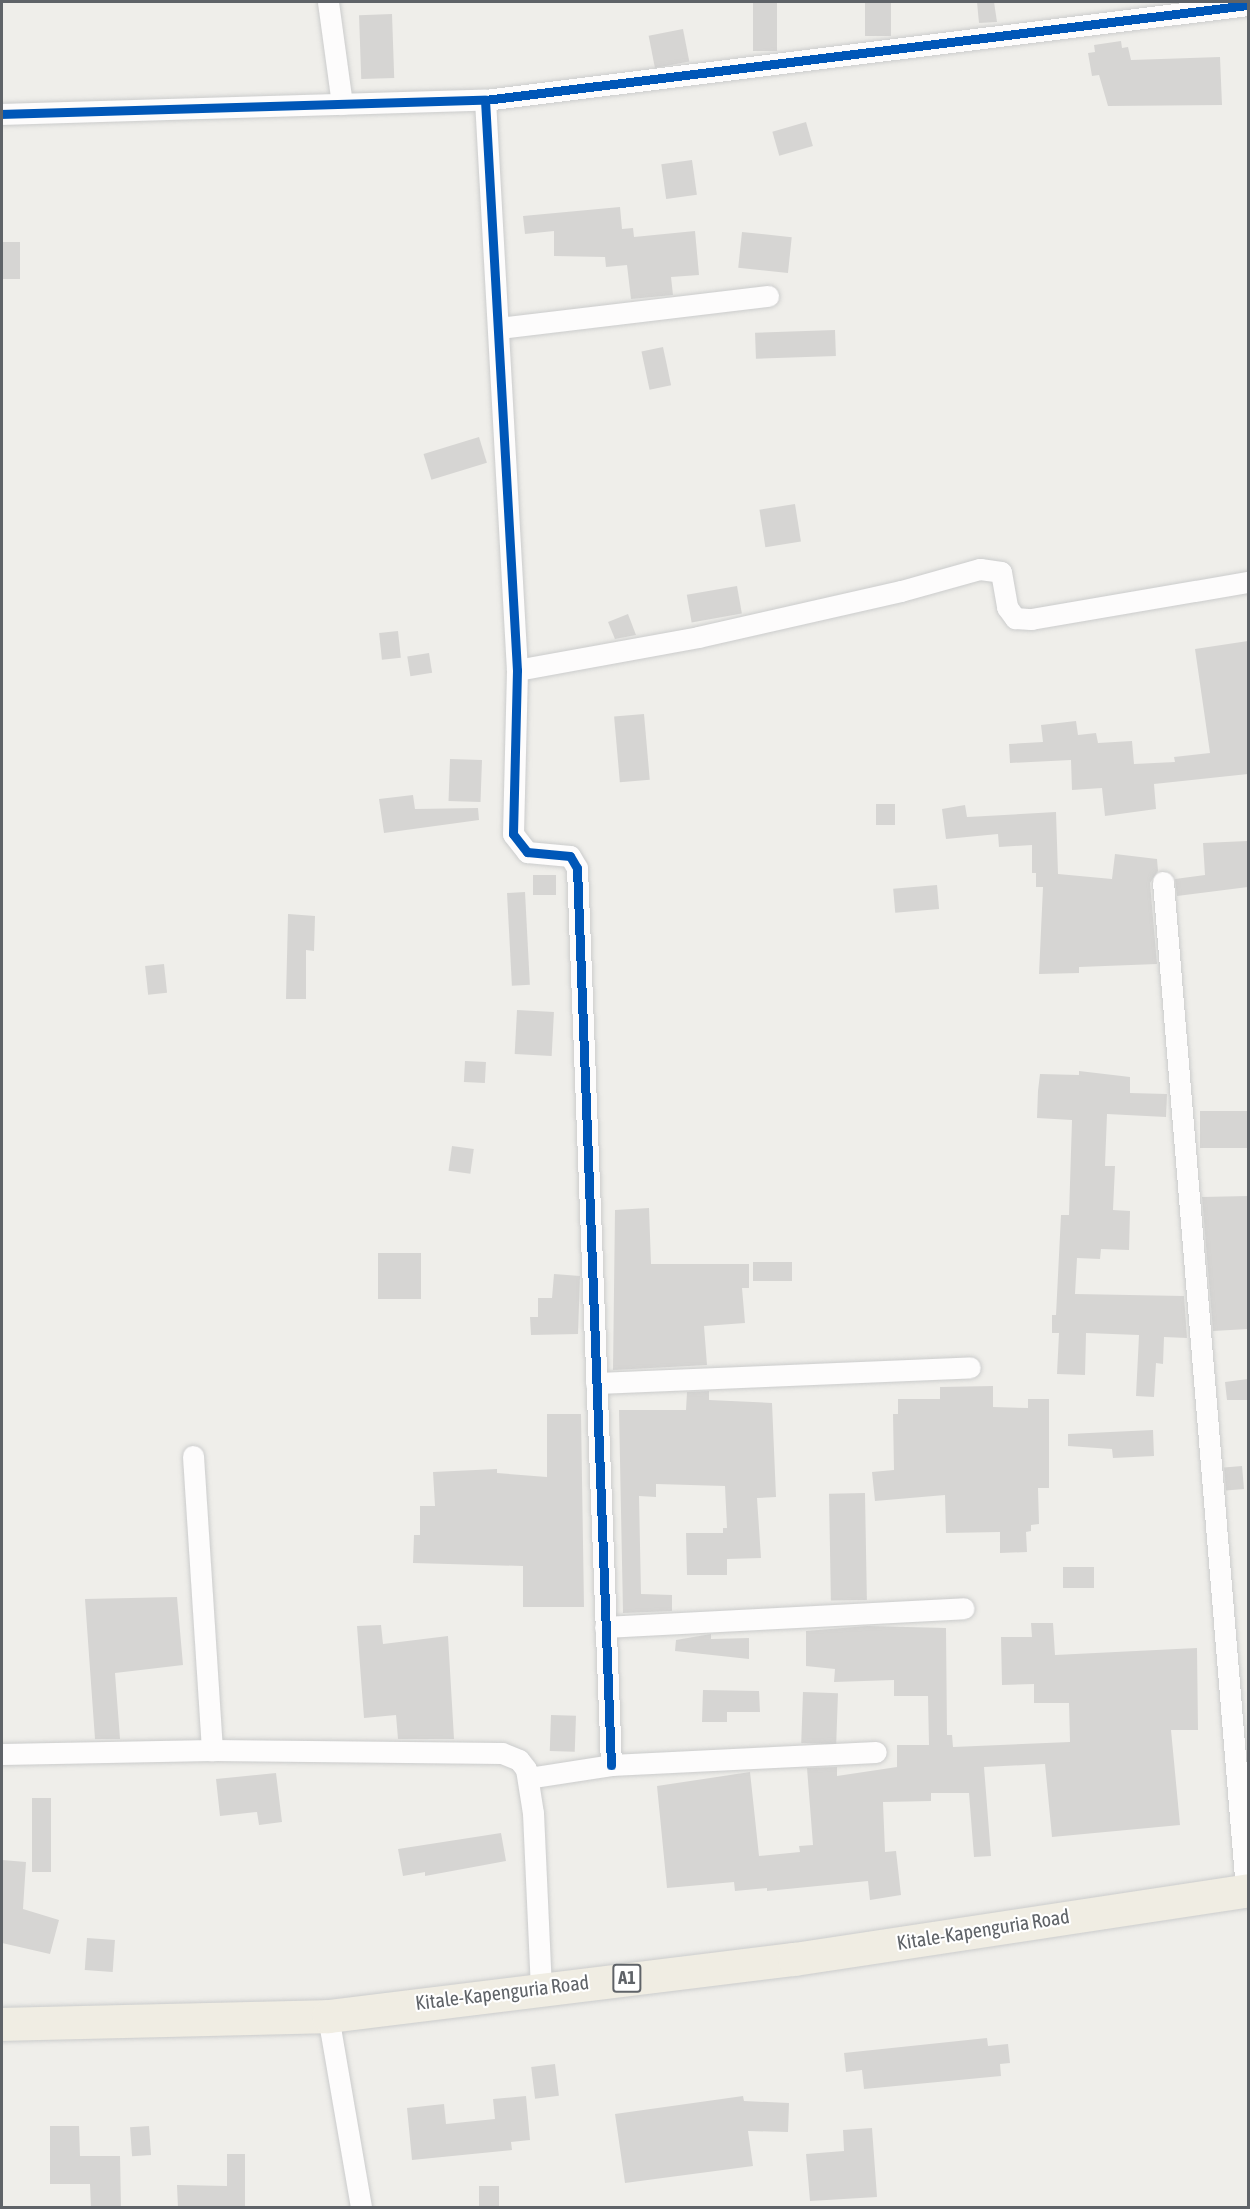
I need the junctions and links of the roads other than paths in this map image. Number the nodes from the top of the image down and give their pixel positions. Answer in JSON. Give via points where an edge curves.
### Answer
{"nodes":[{"id":1,"x":328,"y":2,"type":"edge"},
{"id":2,"x":1248,"y":5,"type":"edge"},
{"id":3,"x":485,"y":100,"type":"junction"},
{"id":4,"x":342,"y":104,"type":"junction"},
{"id":5,"x":2,"y":114,"type":"edge"},
{"id":6,"x":768,"y":296,"type":"dead end"},
{"id":7,"x":499,"y":328,"type":"junction"},
{"id":8,"x":1248,"y":582,"type":"edge"},
{"id":9,"x":517,"y":670,"type":"junction"},
{"id":10,"x":1163,"y":882,"type":"dead end"},
{"id":11,"x":970,"y":1367,"type":"dead end"},
{"id":12,"x":596,"y":1383,"type":"junction"},
{"id":13,"x":193,"y":1456,"type":"dead end"},
{"id":14,"x":963,"y":1608,"type":"dead end"},
{"id":15,"x":605,"y":1628,"type":"junction"},
{"id":16,"x":212,"y":1750,"type":"junction"},
{"id":17,"x":876,"y":1752,"type":"dead end"},
{"id":18,"x":2,"y":1754,"type":"edge"},
{"id":19,"x":611,"y":1765,"type":"junction"},
{"id":20,"x":528,"y":1778,"type":"junction"},
{"id":21,"x":1247,"y":1890,"type":"edge"},
{"id":22,"x":541,"y":1987,"type":"junction"},
{"id":23,"x":328,"y":2016,"type":"junction"},
{"id":24,"x":2,"y":2024,"type":"edge"},
{"id":25,"x":361,"y":2208,"type":"edge"}],
"edges":[{"from":1,"to":4,"type":"street"},
{"from":2,"to":3,"type":"street"},
{"from":3,"to":4,"type":"street"},
{"from":3,"to":7,"type":"street"},
{"from":4,"to":5,"type":"street"},
{"from":6,"to":7,"type":"street"},
{"from":7,"to":9,"type":"street"},
{"from":8,"to":9,"type":"street","via":[[1031,619],[1015,618],[1007,608],[1001,572],[980,569],[720,632]]},
{"from":9,"to":12,"type":"street","via":[[513,834],[527,852],[570,856],[577,868]]},
{"from":10,"to":21,"type":"street"},
{"from":11,"to":12,"type":"street"},
{"from":12,"to":15,"type":"street"},
{"from":13,"to":16,"type":"street"},
{"from":14,"to":15,"type":"street"},
{"from":15,"to":19,"type":"street"},
{"from":16,"to":18,"type":"street"},
{"from":16,"to":20,"type":"street","via":[[502,1753],[519,1760]]},
{"from":17,"to":19,"type":"street"},
{"from":19,"to":20,"type":"street"},
{"from":20,"to":22,"type":"street"},
{"from":21,"to":22,"type":"highway","name":"Kitale-Kapenguria Road","number":"A1","via":[[794,1959]]},
{"from":22,"to":23,"type":"highway","name":"Kitale-Kapenguria Road","number":"A1"},
{"from":23,"to":24,"type":"highway","name":"Kitale-Kapenguria Road","number":"A1"},
{"from":23,"to":25,"type":"street"}]}
